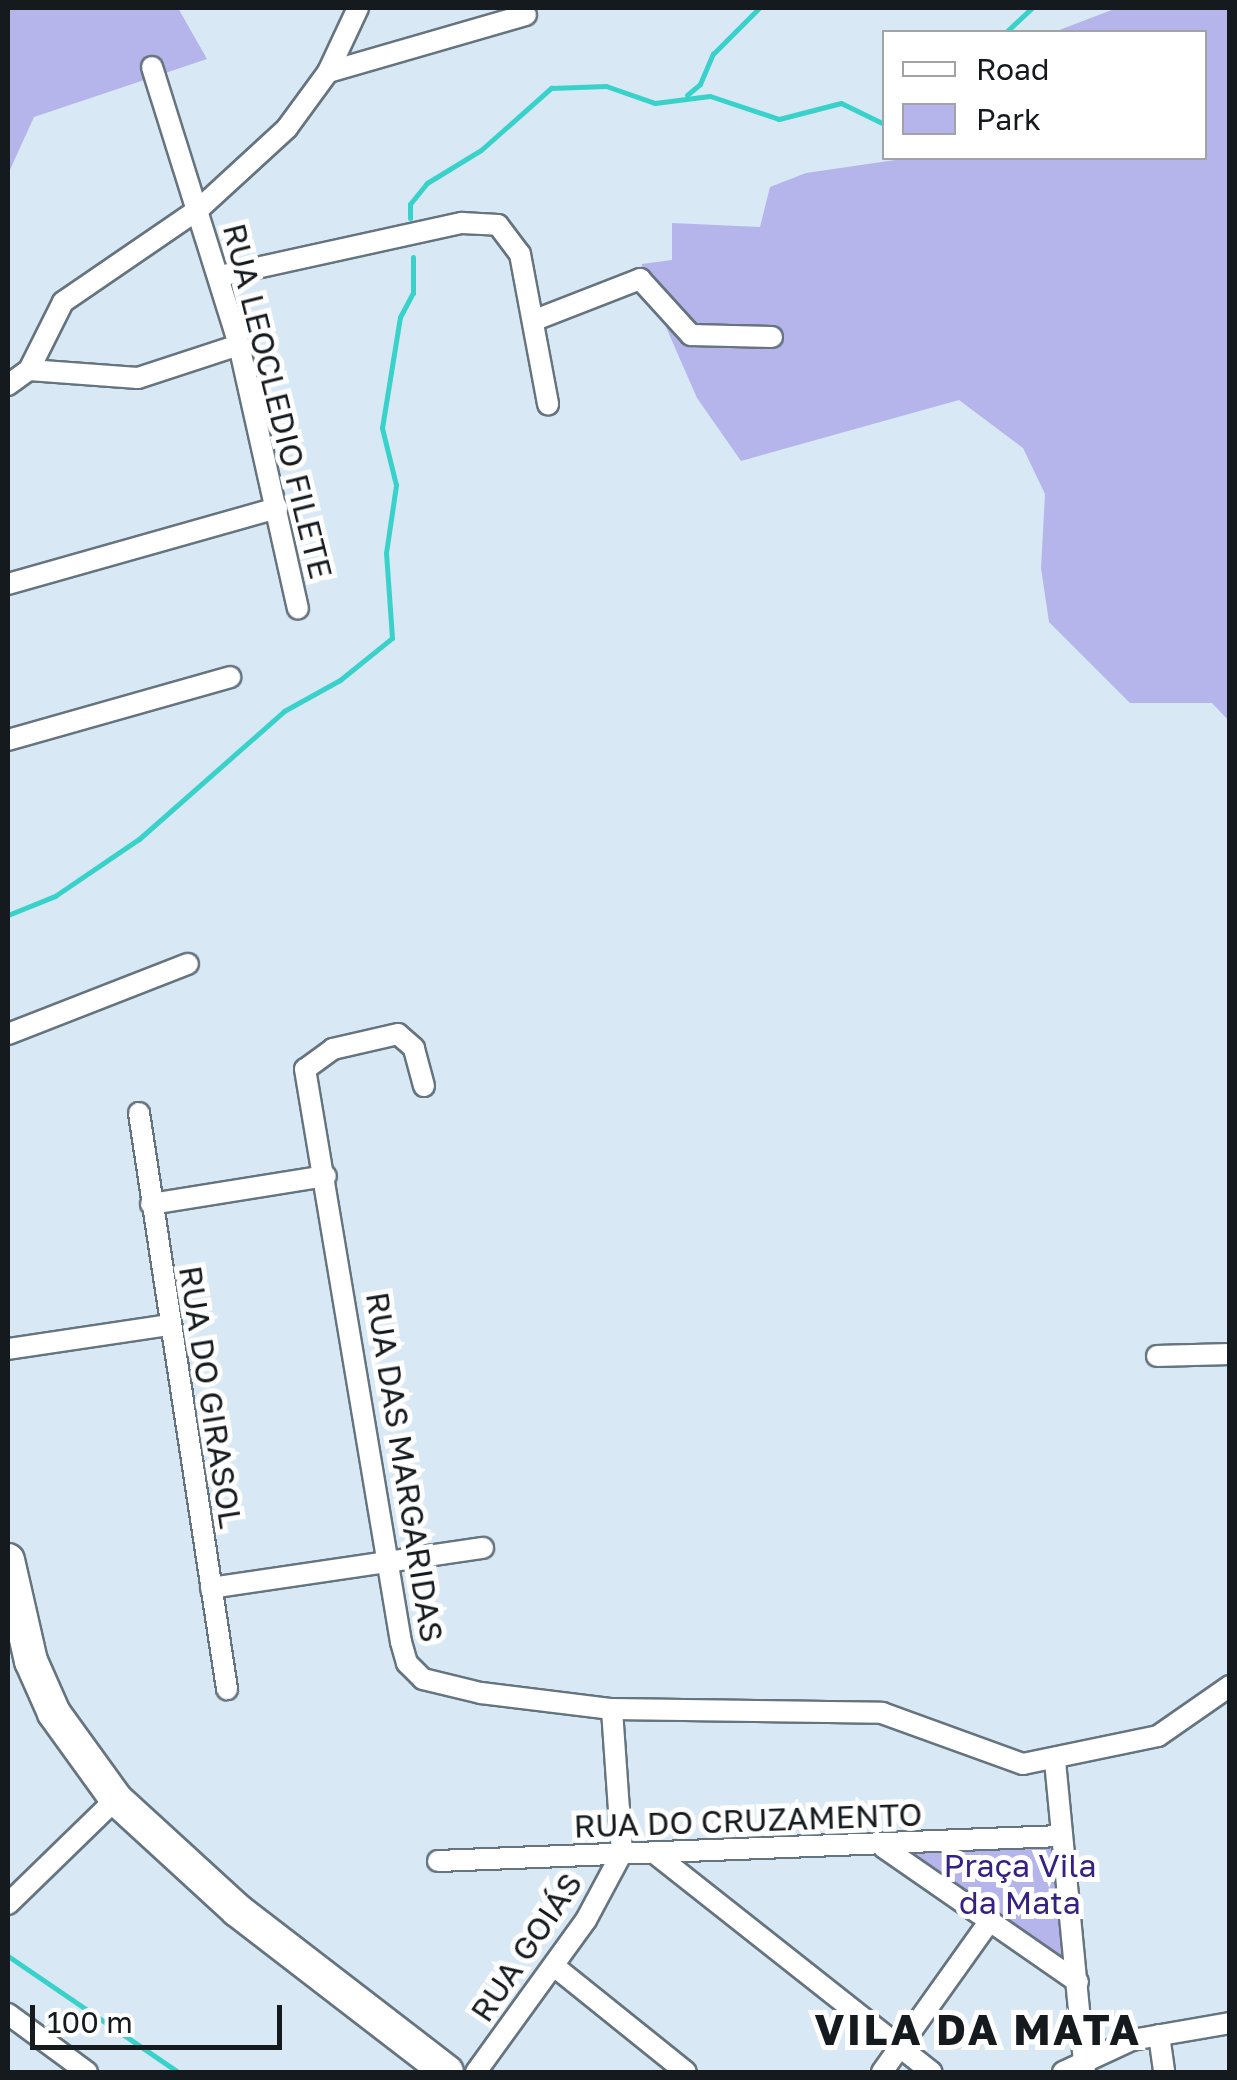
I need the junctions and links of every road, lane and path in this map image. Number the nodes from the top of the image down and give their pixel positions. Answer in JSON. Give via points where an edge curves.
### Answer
{"nodes":[{"id":1,"x":358,"y":8,"type":"edge"},
{"id":2,"x":526,"y":15,"type":"dead end"},
{"id":3,"x":152,"y":67,"type":"dead end"},
{"id":4,"x":328,"y":72,"type":"junction"},
{"id":5,"x":198,"y":209,"type":"junction"},
{"id":6,"x":220,"y":276,"type":"junction"},
{"id":7,"x":535,"y":320,"type":"junction"},
{"id":8,"x":772,"y":337,"type":"dead end"},
{"id":9,"x":239,"y":345,"type":"junction"},
{"id":10,"x":29,"y":370,"type":"junction"},
{"id":11,"x":8,"y":385,"type":"edge"},
{"id":12,"x":548,"y":404,"type":"dead end"},
{"id":13,"x":277,"y":508,"type":"junction"},
{"id":14,"x":8,"y":584,"type":"edge"},
{"id":15,"x":298,"y":608,"type":"dead end"},
{"id":16,"x":230,"y":678,"type":"dead end"},
{"id":17,"x":8,"y":740,"type":"edge"},
{"id":18,"x":188,"y":964,"type":"dead end"},
{"id":19,"x":8,"y":1034,"type":"edge"},
{"id":20,"x":424,"y":1086,"type":"dead end"},
{"id":21,"x":139,"y":1113,"type":"dead end"},
{"id":22,"x":326,"y":1176,"type":"junction"},
{"id":23,"x":151,"y":1204,"type":"junction"},
{"id":24,"x":168,"y":1325,"type":"junction"},
{"id":25,"x":8,"y":1349,"type":"edge"},
{"id":26,"x":1230,"y":1354,"type":"edge"},
{"id":27,"x":1156,"y":1356,"type":"dead end"},
{"id":28,"x":483,"y":1548,"type":"dead end"},
{"id":29,"x":8,"y":1560,"type":"edge"},
{"id":30,"x":390,"y":1562,"type":"junction"},
{"id":31,"x":211,"y":1588,"type":"junction"},
{"id":32,"x":1230,"y":1686,"type":"edge"},
{"id":33,"x":227,"y":1689,"type":"dead end"},
{"id":34,"x":612,"y":1709,"type":"junction"},
{"id":35,"x":1055,"y":1761,"type":"junction"},
{"id":36,"x":116,"y":1799,"type":"junction"},
{"id":37,"x":1060,"y":1836,"type":"junction"},
{"id":38,"x":883,"y":1846,"type":"junction"},
{"id":39,"x":653,"y":1852,"type":"junction"},
{"id":40,"x":622,"y":1853,"type":"junction"},
{"id":41,"x":438,"y":1862,"type":"dead end"},
{"id":42,"x":8,"y":1904,"type":"edge"},
{"id":43,"x":989,"y":1922,"type":"junction"},
{"id":44,"x":554,"y":1966,"type":"junction"},
{"id":45,"x":1078,"y":1982,"type":"junction"},
{"id":46,"x":8,"y":2014,"type":"edge"},
{"id":47,"x":1230,"y":2023,"type":"edge"},
{"id":48,"x":1159,"y":2035,"type":"junction"},
{"id":49,"x":900,"y":2047,"type":"junction"},
{"id":50,"x":1084,"y":2068,"type":"edge"},
{"id":51,"x":87,"y":2072,"type":"edge"},
{"id":52,"x":447,"y":2072,"type":"edge"},
{"id":53,"x":476,"y":2072,"type":"edge"},
{"id":54,"x":686,"y":2072,"type":"edge"},
{"id":55,"x":882,"y":2072,"type":"edge"},
{"id":56,"x":932,"y":2072,"type":"edge"},
{"id":57,"x":1064,"y":2072,"type":"edge"},
{"id":58,"x":1164,"y":2072,"type":"edge"}],
"edges":[{"from":1,"to":4,"type":"street","name":"RUA LEOCLEDIO FILETE"},
{"from":2,"to":4,"type":"street"},
{"from":3,"to":5,"type":"street","name":"RUA LEOCLEDIO FILETE"},
{"from":4,"to":5,"type":"street","name":"RUA LEOCLEDIO FILETE","via":[[288,128]]},
{"from":5,"to":6,"type":"street","name":"RUA LEOCLEDIO FILETE"},
{"from":5,"to":10,"type":"street","via":[[63,302]]},
{"from":6,"to":7,"type":"street","via":[[477,221],[506,232],[524,270]]},
{"from":6,"to":9,"type":"street","name":"RUA LEOCLEDIO FILETE"},
{"from":7,"to":8,"type":"street","via":[[640,278],[691,335]]},
{"from":7,"to":12,"type":"street"},
{"from":9,"to":10,"type":"street","via":[[138,378]]},
{"from":9,"to":13,"type":"street","name":"RUA LEOCLEDIO FILETE"},
{"from":10,"to":11,"type":"street"},
{"from":13,"to":14,"type":"street"},
{"from":13,"to":15,"type":"street","name":"RUA LEOCLEDIO FILETE"},
{"from":16,"to":17,"type":"street"},
{"from":18,"to":19,"type":"street"},
{"from":20,"to":22,"type":"street","name":"RUA DAS MARGARIDAS","via":[[414,1048],[398,1034],[313,1058],[305,1069]]},
{"from":21,"to":23,"type":"street","name":"RUA DO GIRASOL"},
{"from":22,"to":23,"type":"street"},
{"from":22,"to":30,"type":"street","name":"RUA DAS MARGARIDAS"},
{"from":23,"to":24,"type":"street","name":"RUA DO GIRASOL"},
{"from":24,"to":25,"type":"street"},
{"from":24,"to":31,"type":"street","name":"RUA DO GIRASOL"},
{"from":26,"to":27,"type":"street"},
{"from":28,"to":30,"type":"street"},
{"from":29,"to":36,"type":"main road","via":[[30,1661],[54,1714]]},
{"from":30,"to":31,"type":"street"},
{"from":30,"to":34,"type":"street","name":"RUA DAS MARGARIDAS","via":[[400,1642],[407,1663],[424,1678],[480,1693]]},
{"from":31,"to":33,"type":"street","name":"RUA DO GIRASOL"},
{"from":32,"to":35,"type":"street","name":"RUA DAS MARGARIDAS","via":[[1158,1736]]},
{"from":34,"to":35,"type":"street","name":"RUA DAS MARGARIDAS","via":[[882,1713],[994,1757]]},
{"from":34,"to":40,"type":"street"},
{"from":35,"to":37,"type":"street"},
{"from":36,"to":42,"type":"street"},
{"from":36,"to":52,"type":"main road","via":[[237,1910]]},
{"from":37,"to":38,"type":"street","name":"RUA DO CRUZAMENTO"},
{"from":37,"to":45,"type":"street"},
{"from":38,"to":39,"type":"street","name":"RUA DO CRUZAMENTO"},
{"from":38,"to":43,"type":"street"},
{"from":39,"to":40,"type":"street","name":"RUA DO CRUZAMENTO"},
{"from":39,"to":49,"type":"street"},
{"from":40,"to":41,"type":"street","name":"RUA DO CRUZAMENTO"},
{"from":40,"to":44,"type":"street","name":"RUA GOIÁS"},
{"from":43,"to":45,"type":"street"},
{"from":43,"to":49,"type":"street"},
{"from":44,"to":53,"type":"street","name":"RUA GOIÁS"},
{"from":44,"to":54,"type":"street"},
{"from":45,"to":50,"type":"street"},
{"from":46,"to":51,"type":"street"},
{"from":47,"to":48,"type":"street"},
{"from":48,"to":50,"type":"street","via":[[1117,2045]]},
{"from":48,"to":58,"type":"street"},
{"from":49,"to":55,"type":"street"},
{"from":49,"to":56,"type":"street"},
{"from":50,"to":57,"type":"street"}]}
